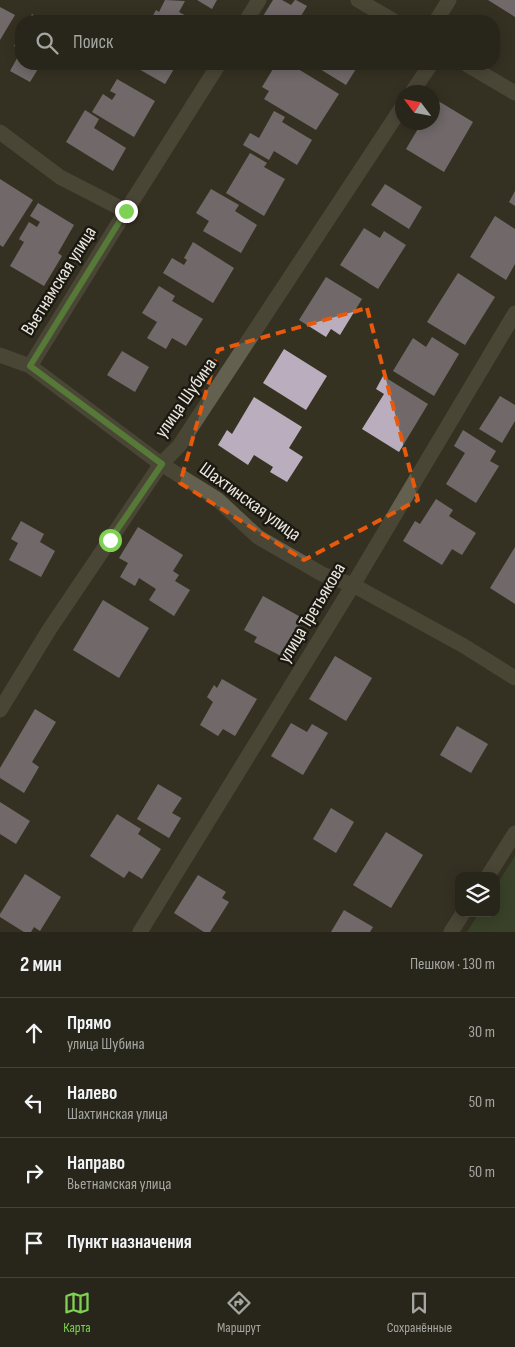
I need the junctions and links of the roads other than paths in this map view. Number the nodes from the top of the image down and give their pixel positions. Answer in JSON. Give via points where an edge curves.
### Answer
{"nodes":[{"id":1,"x":259,"y":0,"type":"edge"},
{"id":2,"x":358,"y":0,"type":"edge"},
{"id":3,"x":449,"y":0,"type":"edge"},
{"id":4,"x":250,"y":15,"type":"edge"},
{"id":5,"x":384,"y":15,"type":"edge"},
{"id":6,"x":440,"y":15,"type":"edge"},
{"id":7,"x":215,"y":70,"type":"edge"},
{"id":8,"x":427,"y":70,"type":"edge"},
{"id":9,"x":476,"y":70,"type":"edge"},
{"id":10,"x":417,"y":85,"type":"edge"},
{"id":11,"x":515,"y":93,"type":"edge"},
{"id":12,"x":395,"y":118,"type":"edge"},
{"id":13,"x":0,"y":132,"type":"edge"},
{"id":14,"x":126,"y":211,"type":"junction"},
{"id":15,"x":515,"y":313,"type":"edge"},
{"id":16,"x":0,"y":355,"type":"edge"},
{"id":17,"x":30,"y":366,"type":"junction"},
{"id":18,"x":162,"y":464,"type":"junction"},
{"id":19,"x":353,"y":585,"type":"junction"},
{"id":20,"x":515,"y":678,"type":"edge"},
{"id":21,"x":0,"y":710,"type":"edge"},
{"id":22,"x":515,"y":833,"type":"edge"},
{"id":23,"x":491,"y":872,"type":"edge"},
{"id":24,"x":461,"y":917,"type":"edge"},
{"id":25,"x":140,"y":932,"type":"edge"},
{"id":26,"x":452,"y":932,"type":"edge"}],
"edges":[{"from":1,"to":4,"type":"street"},
{"from":2,"to":5,"type":"street"},
{"from":3,"to":6,"type":"street"},
{"from":7,"to":14,"type":"street","name":"Вьетнамская улица"},
{"from":8,"to":10,"type":"street"},
{"from":9,"to":11,"type":"street"},
{"from":12,"to":18,"type":"street","name":"улица Шубина","via":[[179,446]]},
{"from":13,"to":14,"type":"street","via":[[60,177]]},
{"from":14,"to":17,"type":"street","name":"Вьетнамская улица"},
{"from":15,"to":19,"type":"street","name":"улица Третьякова"},
{"from":16,"to":17,"type":"street","name":"Шахтинская улица"},
{"from":17,"to":18,"type":"street","name":"Шахтинская улица"},
{"from":18,"to":19,"type":"street","name":"Шахтинская улица","via":[[216,498],[258,537],[322,574]]},
{"from":18,"to":21,"type":"street","name":"улица Шубина","via":[[49,630]]},
{"from":19,"to":20,"type":"street","name":"Шахтинская улица"},
{"from":19,"to":25,"type":"street","name":"улица Третьякова"},
{"from":22,"to":23,"type":"street"},
{"from":24,"to":26,"type":"street"}]}
